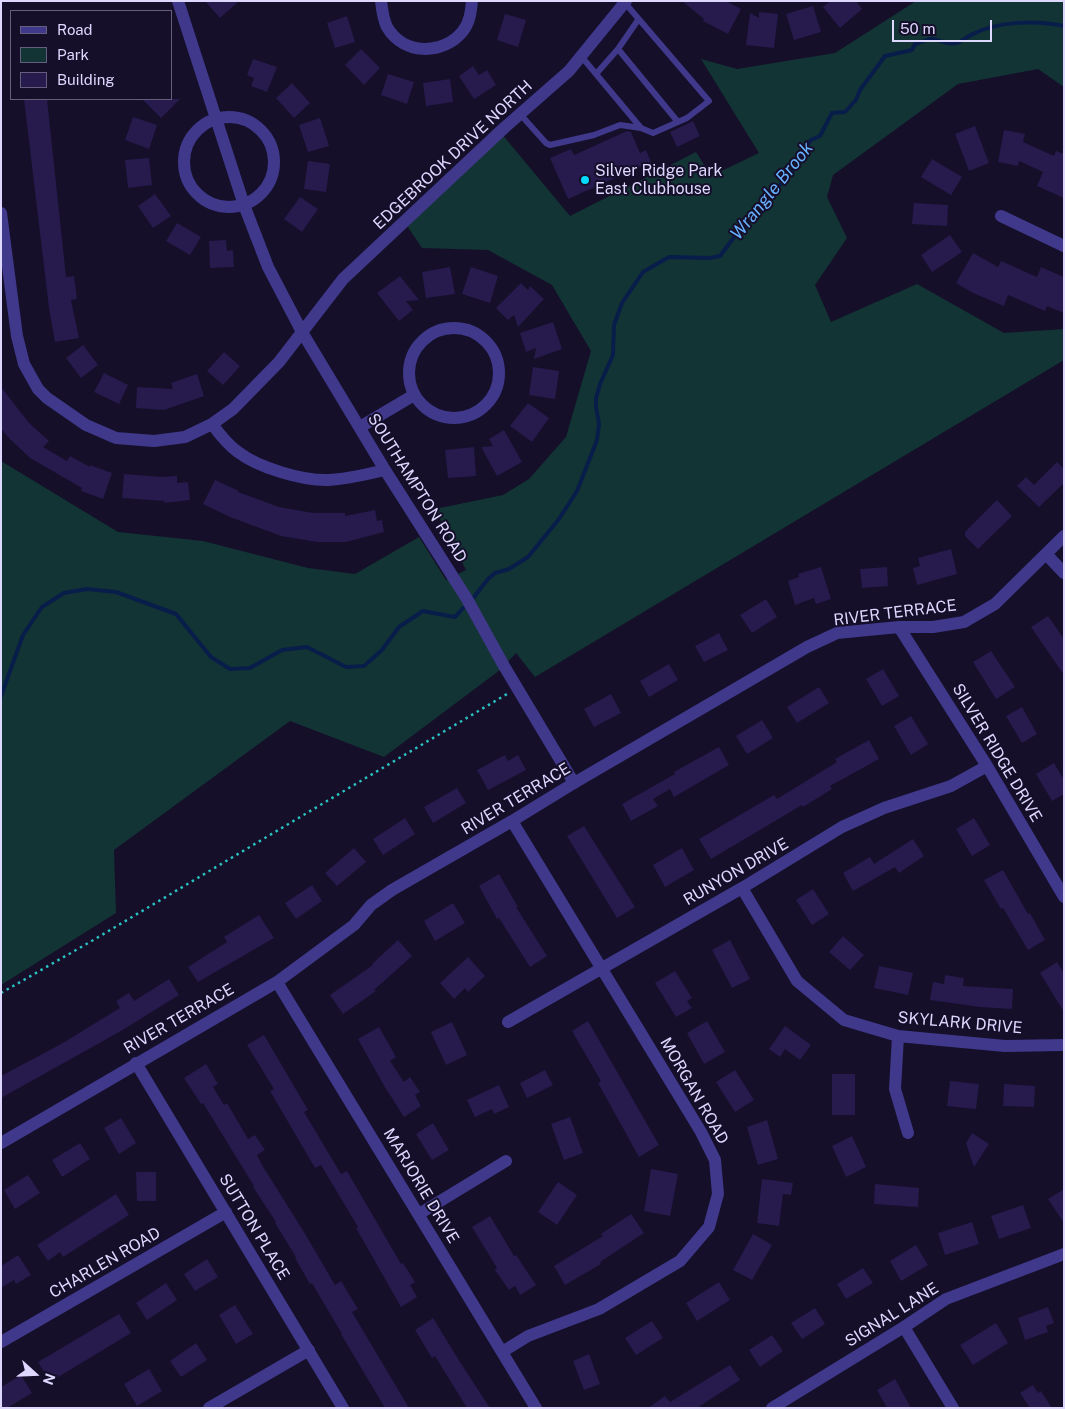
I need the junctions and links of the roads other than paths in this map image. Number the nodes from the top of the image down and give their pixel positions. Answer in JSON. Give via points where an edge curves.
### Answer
{"nodes":[{"id":1,"x":178,"y":1,"type":"edge"},
{"id":2,"x":381,"y":1,"type":"edge"},
{"id":3,"x":472,"y":1,"type":"edge"},
{"id":4,"x":625,"y":2,"type":"edge"},
{"id":5,"x":638,"y":20,"type":"junction"},
{"id":6,"x":618,"y":49,"type":"junction"},
{"id":7,"x":581,"y":56,"type":"junction"},
{"id":8,"x":596,"y":74,"type":"junction"},
{"id":9,"x":520,"y":114,"type":"junction"},
{"id":10,"x":215,"y":118,"type":"junction"},
{"id":11,"x":678,"y":122,"type":"junction"},
{"id":12,"x":641,"y":128,"type":"junction"},
{"id":13,"x":244,"y":205,"type":"junction"},
{"id":14,"x":1,"y":212,"type":"edge"},
{"id":15,"x":1001,"y":216,"type":"dead end"},
{"id":16,"x":1064,"y":246,"type":"edge"},
{"id":17,"x":302,"y":332,"type":"junction"},
{"id":18,"x":414,"y":395,"type":"junction"},
{"id":19,"x":212,"y":424,"type":"junction"},
{"id":20,"x":360,"y":427,"type":"junction"},
{"id":21,"x":386,"y":470,"type":"junction"},
{"id":22,"x":1064,"y":536,"type":"edge"},
{"id":23,"x":1046,"y":554,"type":"junction"},
{"id":24,"x":1064,"y":573,"type":"edge"},
{"id":25,"x":899,"y":628,"type":"junction"},
{"id":26,"x":987,"y":766,"type":"junction"},
{"id":27,"x":574,"y":783,"type":"junction"},
{"id":28,"x":512,"y":821,"type":"junction"},
{"id":29,"x":742,"y":888,"type":"junction"},
{"id":30,"x":1064,"y":897,"type":"edge"},
{"id":31,"x":602,"y":968,"type":"junction"},
{"id":32,"x":277,"y":982,"type":"junction"},
{"id":33,"x":508,"y":1022,"type":"dead end"},
{"id":34,"x":898,"y":1036,"type":"junction"},
{"id":35,"x":1064,"y":1045,"type":"edge"},
{"id":36,"x":136,"y":1063,"type":"junction"},
{"id":37,"x":908,"y":1133,"type":"dead end"},
{"id":38,"x":1,"y":1143,"type":"edge"},
{"id":39,"x":506,"y":1161,"type":"dead end"},
{"id":40,"x":226,"y":1212,"type":"junction"},
{"id":41,"x":420,"y":1214,"type":"junction"},
{"id":42,"x":1064,"y":1254,"type":"edge"},
{"id":43,"x":904,"y":1327,"type":"junction"},
{"id":44,"x":1,"y":1342,"type":"edge"},
{"id":45,"x":309,"y":1350,"type":"junction"},
{"id":46,"x":502,"y":1352,"type":"junction"},
{"id":47,"x":209,"y":1408,"type":"edge"},
{"id":48,"x":343,"y":1408,"type":"edge"},
{"id":49,"x":536,"y":1408,"type":"edge"},
{"id":50,"x":772,"y":1408,"type":"edge"},
{"id":51,"x":953,"y":1408,"type":"edge"}],
"edges":[{"from":1,"to":10,"type":"street","name":"SOUTHAMPTON ROAD"},
{"from":2,"to":3,"type":"street","via":[[388,28],[398,40],[426,50],[441,47],[464,30]]},
{"from":4,"to":5,"type":"lane"},
{"from":4,"to":7,"type":"street","name":"EDGEBROOK DRIVE NORTH"},
{"from":5,"to":6,"type":"lane"},
{"from":5,"to":11,"type":"lane","via":[[709,101]]},
{"from":6,"to":8,"type":"lane"},
{"from":6,"to":11,"type":"lane"},
{"from":7,"to":8,"type":"lane"},
{"from":7,"to":9,"type":"street","name":"EDGEBROOK DRIVE NORTH","via":[[569,71]]},
{"from":8,"to":12,"type":"lane"},
{"from":9,"to":12,"type":"lane","via":[[550,145],[594,136],[620,125]]},
{"from":9,"to":17,"type":"street","name":"EDGEBROOK DRIVE NORTH","via":[[343,279]]},
{"from":10,"to":13,"type":"street","name":"SOUTHAMPTON ROAD"},
{"from":10,"to":13,"type":"street","via":[[231,116],[260,128],[274,155],[274,171],[268,186]]},
{"from":10,"to":13,"type":"street","via":[[192,135],[186,148],[186,176],[192,189],[216,206]]},
{"from":11,"to":12,"type":"lane","via":[[653,133]]},
{"from":13,"to":17,"type":"street","name":"SOUTHAMPTON ROAD","via":[[268,268]]},
{"from":14,"to":19,"type":"street","name":"EDGEBROOK DRIVE NORTH","via":[[17,336],[24,364],[47,398],[86,425],[116,438],[154,440],[185,437]]},
{"from":15,"to":16,"type":"street"},
{"from":17,"to":19,"type":"street","name":"EDGEBROOK DRIVE NORTH","via":[[279,362],[233,409]]},
{"from":17,"to":20,"type":"street","name":"SOUTHAMPTON ROAD"},
{"from":18,"to":18,"type":"street","via":[[409,368],[413,354],[432,334],[444,328],[458,327],[484,338],[493,348],[500,376],[488,403],[477,412],[464,418],[449,418],[435,414]]},
{"from":18,"to":20,"type":"street"},
{"from":19,"to":21,"type":"street","via":[[239,453],[307,479],[348,478]]},
{"from":20,"to":21,"type":"street","name":"SOUTHAMPTON ROAD"},
{"from":21,"to":27,"type":"street","name":"SOUTHAMPTON ROAD","via":[[467,599]]},
{"from":22,"to":23,"type":"street","name":"RIVER TERRACE"},
{"from":23,"to":24,"type":"street"},
{"from":23,"to":25,"type":"street","name":"RIVER TERRACE","via":[[995,604],[964,622]]},
{"from":25,"to":26,"type":"street","name":"SILVER RIDGE DRIVE"},
{"from":25,"to":27,"type":"street","name":"RIVER TERRACE","via":[[829,636]]},
{"from":26,"to":29,"type":"street","name":"RUNYON DRIVE","via":[[951,786],[884,808],[842,827]]},
{"from":26,"to":30,"type":"street","name":"SILVER RIDGE DRIVE"},
{"from":27,"to":28,"type":"street","name":"RIVER TERRACE"},
{"from":28,"to":31,"type":"street","name":"MORGAN ROAD"},
{"from":28,"to":32,"type":"street","name":"RIVER TERRACE","via":[[392,890],[328,946]]},
{"from":29,"to":31,"type":"street","name":"RUNYON DRIVE"},
{"from":29,"to":34,"type":"street","name":"SKYLARK DRIVE","via":[[797,981],[844,1020]]},
{"from":31,"to":33,"type":"street","name":"RUNYON DRIVE"},
{"from":31,"to":46,"type":"street","name":"MORGAN ROAD","via":[[701,1132],[715,1160],[718,1194],[709,1227],[680,1260],[599,1309],[528,1336]]},
{"from":32,"to":36,"type":"street","name":"RIVER TERRACE"},
{"from":32,"to":41,"type":"street","name":"MARJORIE DRIVE"},
{"from":34,"to":35,"type":"street","name":"SKYLARK DRIVE","via":[[1005,1046]]},
{"from":34,"to":37,"type":"street","via":[[895,1089]]},
{"from":36,"to":38,"type":"street","name":"RIVER TERRACE"},
{"from":36,"to":40,"type":"street","name":"SUTTON PLACE"},
{"from":39,"to":41,"type":"street"},
{"from":40,"to":44,"type":"street","name":"CHARLEN ROAD"},
{"from":40,"to":45,"type":"street","name":"SUTTON PLACE"},
{"from":41,"to":46,"type":"street","name":"MARJORIE DRIVE"},
{"from":42,"to":43,"type":"street","name":"SIGNAL LANE","via":[[946,1299]]},
{"from":43,"to":50,"type":"street","name":"SIGNAL LANE"},
{"from":43,"to":51,"type":"street"},
{"from":45,"to":47,"type":"street"},
{"from":45,"to":48,"type":"street","name":"SUTTON PLACE"},
{"from":46,"to":49,"type":"street","name":"MARJORIE DRIVE"}]}
